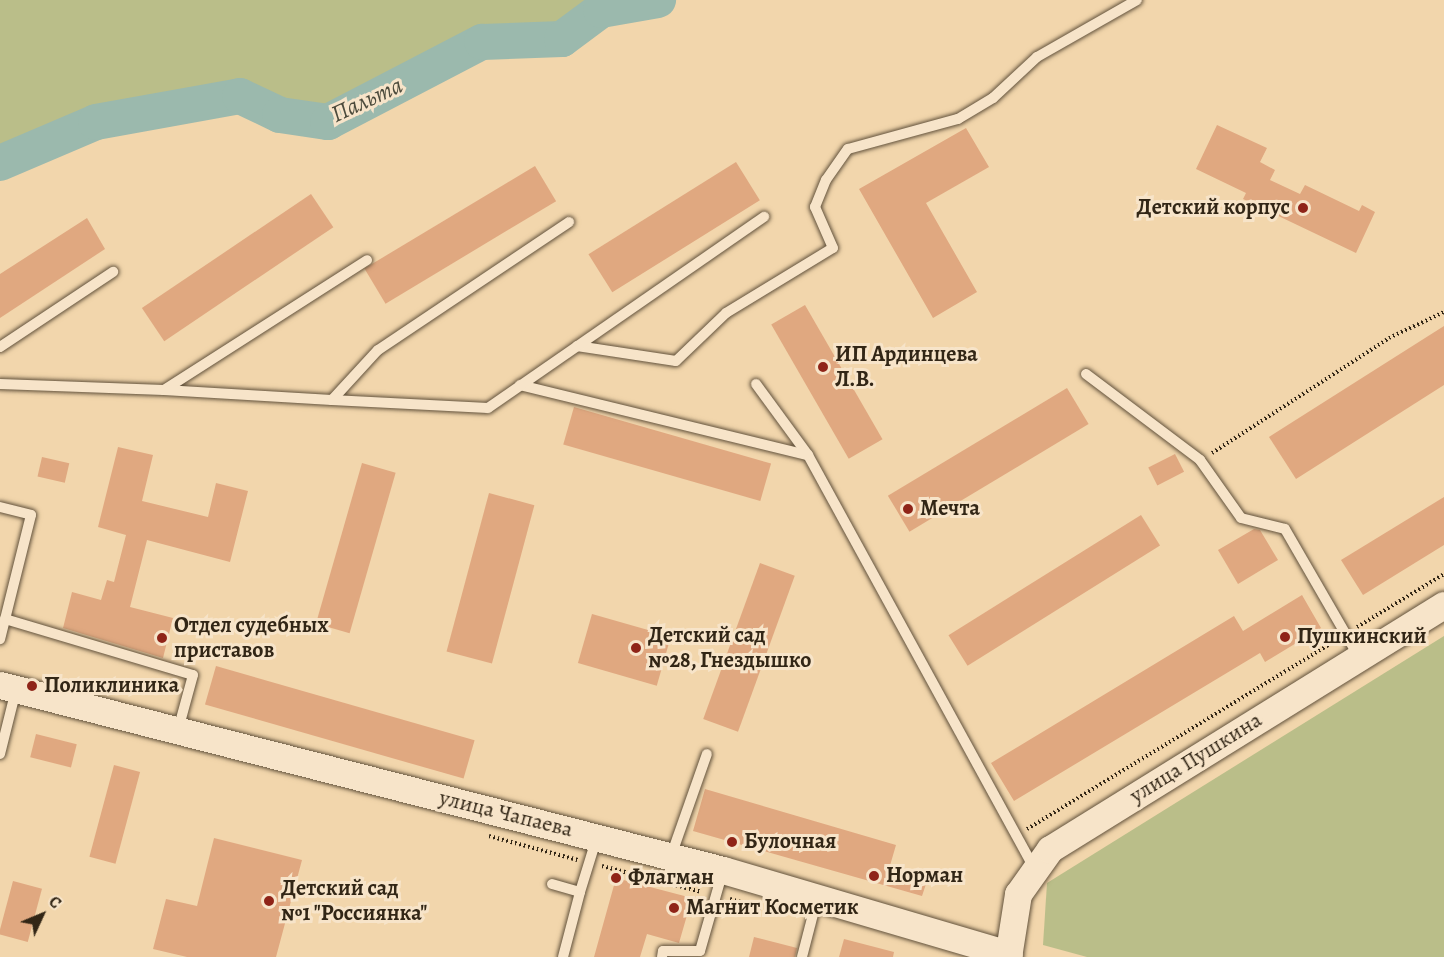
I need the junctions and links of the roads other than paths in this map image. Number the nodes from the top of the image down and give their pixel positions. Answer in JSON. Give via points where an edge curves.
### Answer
{"nodes":[{"id":1,"x":1137,"y":0,"type":"edge"},
{"id":2,"x":764,"y":217,"type":"dead end"},
{"id":3,"x":569,"y":222,"type":"dead end"},
{"id":4,"x":367,"y":260,"type":"dead end"},
{"id":5,"x":113,"y":272,"type":"dead end"},
{"id":6,"x":578,"y":346,"type":"junction"},
{"id":7,"x":0,"y":347,"type":"edge"},
{"id":8,"x":1086,"y":374,"type":"dead end"},
{"id":9,"x":0,"y":384,"type":"edge"},
{"id":10,"x":756,"y":384,"type":"dead end"},
{"id":11,"x":520,"y":385,"type":"junction"},
{"id":12,"x":164,"y":390,"type":"junction"},
{"id":13,"x":332,"y":400,"type":"junction"},
{"id":14,"x":808,"y":455,"type":"junction"},
{"id":15,"x":0,"y":507,"type":"edge"},
{"id":16,"x":1444,"y":605,"type":"edge"},
{"id":17,"x":5,"y":619,"type":"junction"},
{"id":18,"x":0,"y":639,"type":"edge"},
{"id":19,"x":1359,"y":657,"type":"junction"},
{"id":20,"x":8,"y":687,"type":"edge"},
{"id":21,"x":178,"y":730,"type":"junction"},
{"id":22,"x":0,"y":754,"type":"edge"},
{"id":23,"x":706,"y":754,"type":"dead end"},
{"id":24,"x":597,"y":837,"type":"junction"},
{"id":25,"x":671,"y":856,"type":"junction"},
{"id":26,"x":1034,"y":868,"type":"junction"},
{"id":27,"x":723,"y":870,"type":"junction"},
{"id":28,"x":552,"y":884,"type":"dead end"},
{"id":29,"x":580,"y":892,"type":"junction"},
{"id":30,"x":817,"y":898,"type":"junction"},
{"id":31,"x":1013,"y":956,"type":"edge"},
{"id":32,"x":563,"y":957,"type":"edge"},
{"id":33,"x":662,"y":957,"type":"edge"},
{"id":34,"x":802,"y":957,"type":"edge"}],
"edges":[{"from":1,"to":6,"type":"lane","via":[[1037,57],[993,98],[958,119],[848,149],[826,180],[815,207],[833,248],[726,313],[676,361]]},
{"from":2,"to":6,"type":"lane"},
{"from":3,"to":13,"type":"lane","via":[[378,350]]},
{"from":4,"to":12,"type":"lane"},
{"from":5,"to":7,"type":"lane"},
{"from":6,"to":11,"type":"lane"},
{"from":8,"to":19,"type":"lane","via":[[1200,460],[1241,518],[1285,529]]},
{"from":9,"to":12,"type":"lane"},
{"from":10,"to":14,"type":"lane"},
{"from":11,"to":13,"type":"lane","via":[[488,408]]},
{"from":11,"to":14,"type":"lane"},
{"from":12,"to":13,"type":"lane"},
{"from":14,"to":26,"type":"lane"},
{"from":15,"to":17,"type":"lane","via":[[31,515]]},
{"from":16,"to":19,"type":"street","name":"улица Пушкина"},
{"from":17,"to":18,"type":"lane"},
{"from":17,"to":21,"type":"lane","via":[[193,675]]},
{"from":19,"to":26,"type":"street","name":"улица Пушкина","via":[[1050,849]]},
{"from":20,"to":21,"type":"street","name":"улица Чапаева"},
{"from":20,"to":22,"type":"lane"},
{"from":21,"to":24,"type":"street","name":"улица Чапаева"},
{"from":23,"to":25,"type":"lane"},
{"from":24,"to":25,"type":"street","name":"улица Чапаева"},
{"from":24,"to":29,"type":"lane"},
{"from":25,"to":27,"type":"street","name":"улица Чапаева"},
{"from":26,"to":31,"type":"street","name":"улица Пушкина","via":[[1018,894]]},
{"from":27,"to":30,"type":"street","name":"улица Чапаева"},
{"from":27,"to":33,"type":"lane","via":[[700,951],[663,951]]},
{"from":28,"to":29,"type":"lane"},
{"from":29,"to":32,"type":"lane"},
{"from":30,"to":31,"type":"street","name":"улица Чапаева"},
{"from":30,"to":34,"type":"lane"}]}
